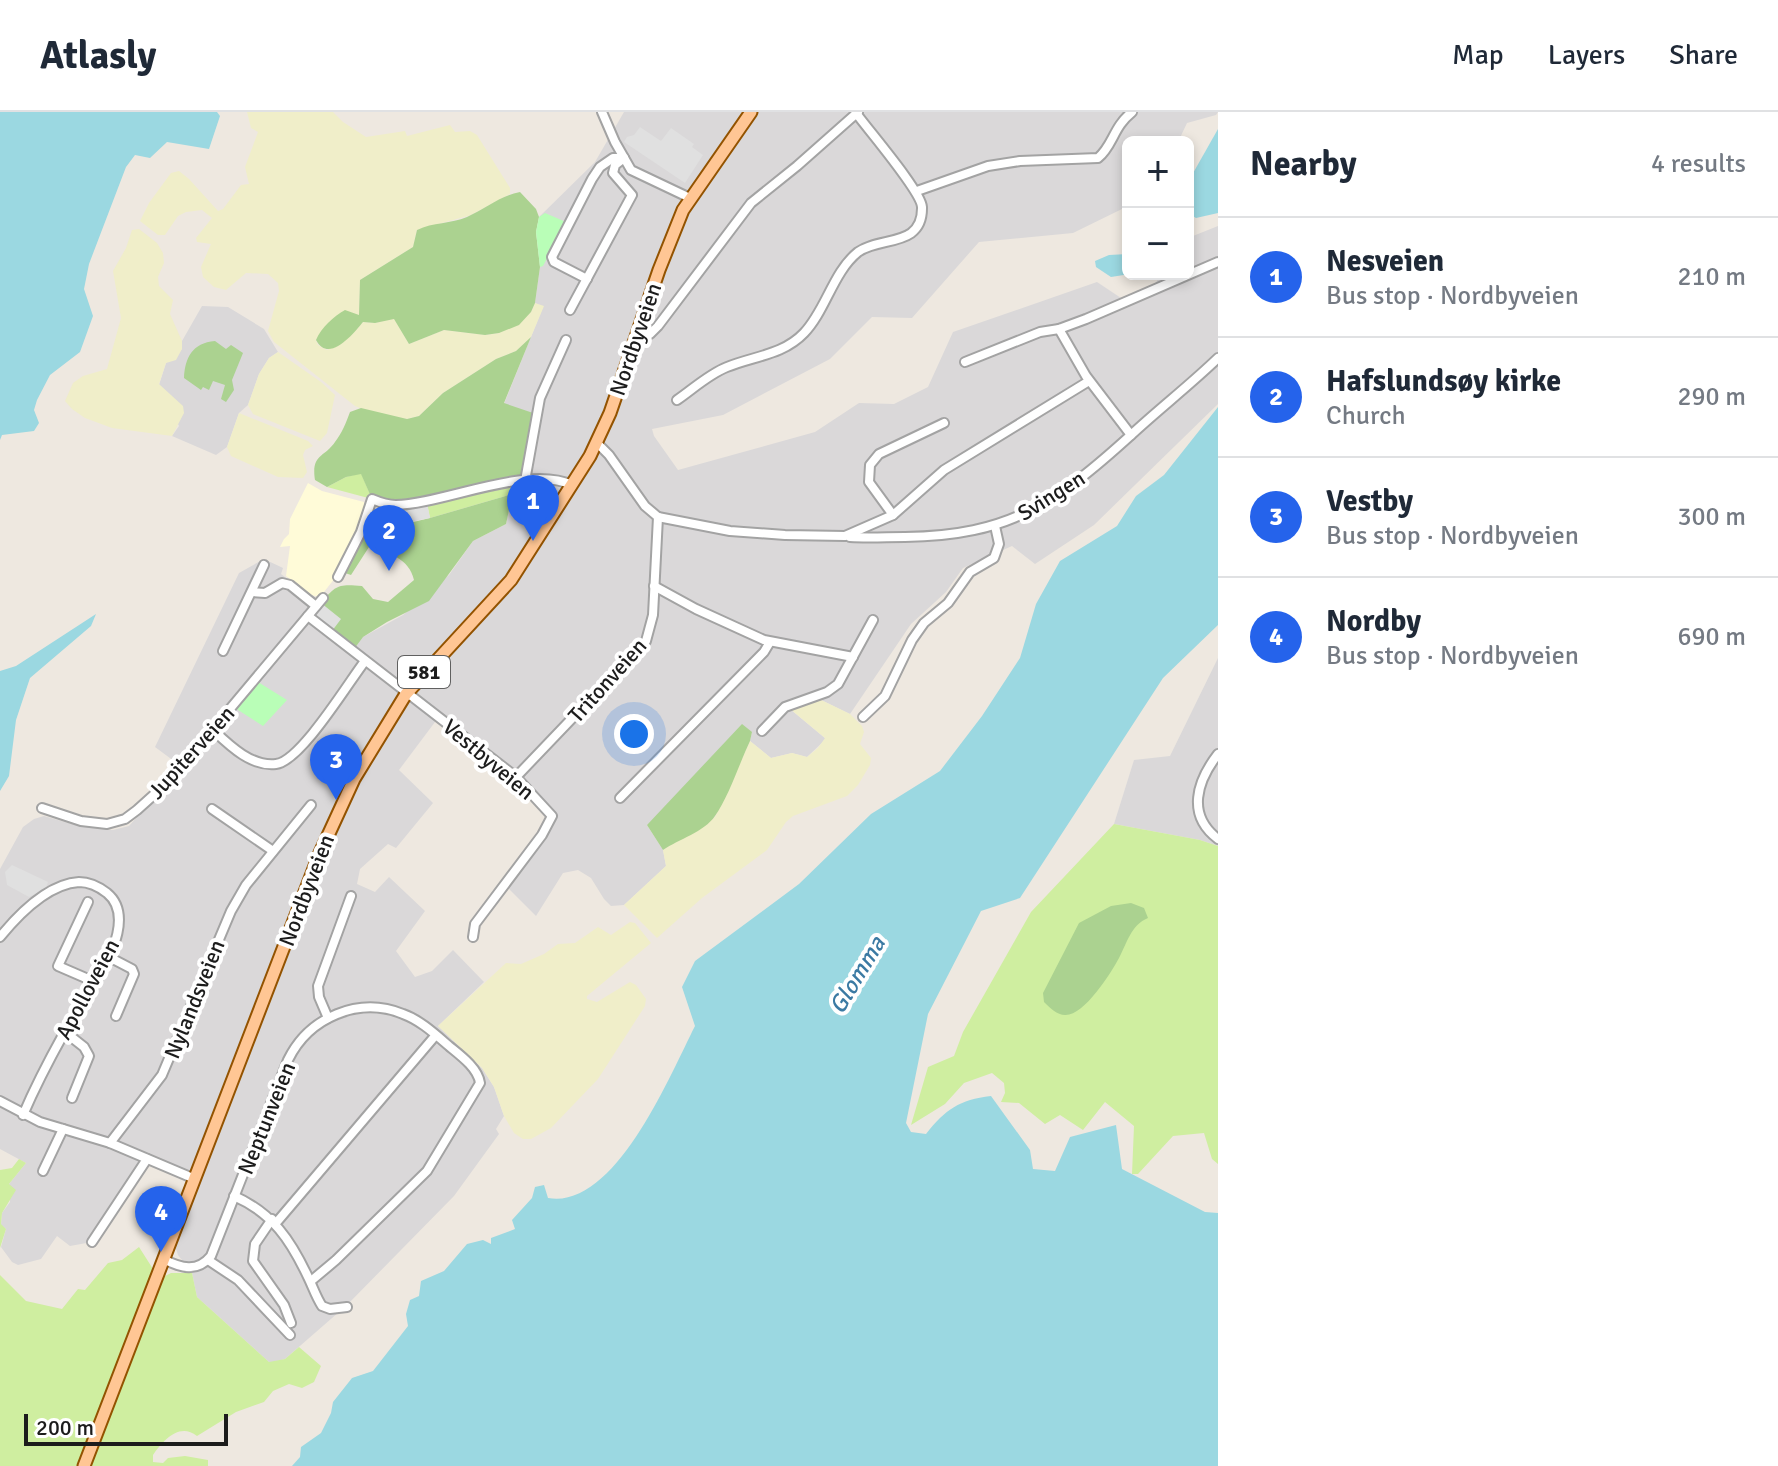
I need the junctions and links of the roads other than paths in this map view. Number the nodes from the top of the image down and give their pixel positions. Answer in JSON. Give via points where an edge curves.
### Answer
{"nodes":[{"id":1,"x":602,"y":112,"type":"edge"},
{"id":2,"x":751,"y":112,"type":"edge"},
{"id":3,"x":1132,"y":112,"type":"edge"},
{"id":4,"x":857,"y":113,"type":"edge"},
{"id":5,"x":624,"y":158,"type":"junction"},
{"id":6,"x":917,"y":191,"type":"junction"},
{"id":7,"x":690,"y":198,"type":"junction"},
{"id":8,"x":1218,"y":262,"type":"edge"},
{"id":9,"x":587,"y":279,"type":"junction"},
{"id":10,"x":570,"y":310,"type":"dead end"},
{"id":11,"x":1059,"y":329,"type":"junction"},
{"id":12,"x":637,"y":333,"type":"junction"},
{"id":13,"x":566,"y":340,"type":"dead end"},
{"id":14,"x":1218,"y":358,"type":"edge"},
{"id":15,"x":965,"y":362,"type":"dead end"},
{"id":16,"x":1089,"y":381,"type":"junction"},
{"id":17,"x":677,"y":400,"type":"dead end"},
{"id":18,"x":944,"y":423,"type":"dead end"},
{"id":19,"x":1131,"y":435,"type":"junction"},
{"id":20,"x":597,"y":443,"type":"junction"},
{"id":21,"x":525,"y":481,"type":"junction"},
{"id":22,"x":572,"y":485,"type":"junction"},
{"id":23,"x":658,"y":517,"type":"junction"},
{"id":24,"x":888,"y":518,"type":"junction"},
{"id":25,"x":995,"y":526,"type":"junction"},
{"id":26,"x":845,"y":536,"type":"junction"},
{"id":27,"x":886,"y":537,"type":"junction"},
{"id":28,"x":264,"y":565,"type":"dead end"},
{"id":29,"x":338,"y":577,"type":"dead end"},
{"id":30,"x":654,"y":586,"type":"junction"},
{"id":31,"x":252,"y":592,"type":"junction"},
{"id":32,"x":308,"y":616,"type":"junction"},
{"id":33,"x":873,"y":620,"type":"dead end"},
{"id":34,"x":770,"y":642,"type":"junction"},
{"id":35,"x":223,"y":651,"type":"dead end"},
{"id":36,"x":853,"y":657,"type":"junction"},
{"id":37,"x":365,"y":661,"type":"junction"},
{"id":38,"x":406,"y":694,"type":"junction"},
{"id":39,"x":863,"y":717,"type":"dead end"},
{"id":40,"x":212,"y":729,"type":"junction"},
{"id":41,"x":762,"y":731,"type":"dead end"},
{"id":42,"x":1218,"y":754,"type":"edge"},
{"id":43,"x":516,"y":777,"type":"junction"},
{"id":44,"x":620,"y":798,"type":"dead end"},
{"id":45,"x":311,"y":805,"type":"dead end"},
{"id":46,"x":42,"y":808,"type":"dead end"},
{"id":47,"x":212,"y":809,"type":"dead end"},
{"id":48,"x":1218,"y":839,"type":"edge"},
{"id":49,"x":273,"y":851,"type":"junction"},
{"id":50,"x":351,"y":896,"type":"dead end"},
{"id":51,"x":88,"y":902,"type":"dead end"},
{"id":52,"x":0,"y":937,"type":"edge"},
{"id":53,"x":473,"y":937,"type":"dead end"},
{"id":54,"x":109,"y":957,"type":"junction"},
{"id":55,"x":95,"y":982,"type":"junction"},
{"id":56,"x":116,"y":1016,"type":"dead end"},
{"id":57,"x":328,"y":1018,"type":"junction"},
{"id":58,"x":65,"y":1032,"type":"junction"},
{"id":59,"x":435,"y":1036,"type":"junction"},
{"id":60,"x":72,"y":1098,"type":"dead end"},
{"id":61,"x":0,"y":1101,"type":"edge"},
{"id":62,"x":23,"y":1115,"type":"junction"},
{"id":63,"x":63,"y":1129,"type":"junction"},
{"id":64,"x":110,"y":1143,"type":"junction"},
{"id":65,"x":147,"y":1159,"type":"junction"},
{"id":66,"x":43,"y":1171,"type":"dead end"},
{"id":67,"x":195,"y":1179,"type":"junction"},
{"id":68,"x":234,"y":1196,"type":"junction"},
{"id":69,"x":274,"y":1221,"type":"junction"},
{"id":70,"x":92,"y":1242,"type":"dead end"},
{"id":71,"x":163,"y":1259,"type":"junction"},
{"id":72,"x":208,"y":1260,"type":"junction"},
{"id":73,"x":311,"y":1281,"type":"junction"},
{"id":74,"x":347,"y":1307,"type":"dead end"},
{"id":75,"x":291,"y":1323,"type":"dead end"},
{"id":76,"x":290,"y":1335,"type":"dead end"},
{"id":77,"x":84,"y":1466,"type":"edge"}],
"edges":[{"from":1,"to":5,"type":"street"},
{"from":2,"to":7,"type":"main road","name":"Nordbyveien","number":"581"},
{"from":3,"to":6,"type":"street","via":[[1098,158],[988,166]]},
{"from":4,"to":6,"type":"street"},
{"from":4,"to":12,"type":"street","via":[[751,203],[658,326],[647,335]]},
{"from":5,"to":7,"type":"street","via":[[636,173]]},
{"from":5,"to":9,"type":"street","via":[[613,173],[632,195]]},
{"from":5,"to":9,"type":"street","via":[[600,167],[552,257]]},
{"from":6,"to":17,"type":"street","via":[[922,207],[915,229],[857,253],[801,335],[775,352],[720,370]]},
{"from":7,"to":12,"type":"main road","name":"Nordbyveien","number":"581"},
{"from":8,"to":11,"type":"street"},
{"from":9,"to":10,"type":"street"},
{"from":11,"to":15,"type":"street"},
{"from":11,"to":16,"type":"street"},
{"from":12,"to":20,"type":"main road","name":"Nordbyveien","number":"581"},
{"from":13,"to":21,"type":"street","via":[[540,398]]},
{"from":14,"to":19,"type":"street","name":"Svingen"},
{"from":16,"to":19,"type":"street"},
{"from":16,"to":24,"type":"street","via":[[944,470]]},
{"from":18,"to":24,"type":"street","via":[[872,461],[869,482]]},
{"from":19,"to":25,"type":"street","name":"Svingen","via":[[1069,487]]},
{"from":20,"to":22,"type":"main road","name":"Nordbyveien","number":"581"},
{"from":20,"to":23,"type":"street"},
{"from":21,"to":22,"type":"street","via":[[553,479]]},
{"from":21,"to":29,"type":"street","via":[[398,505],[372,499]]},
{"from":22,"to":38,"type":"main road","name":"Nordbyveien","number":"581","via":[[511,580]]},
{"from":23,"to":26,"type":"street","name":"Svingen","via":[[730,531]]},
{"from":23,"to":30,"type":"street","name":"Tritonveien"},
{"from":24,"to":26,"type":"street"},
{"from":24,"to":27,"type":"street"},
{"from":25,"to":27,"type":"street","name":"Svingen","via":[[944,536]]},
{"from":25,"to":39,"type":"street","via":[[999,544],[994,558],[970,572],[948,603],[924,623],[885,696]]},
{"from":26,"to":27,"type":"street","name":"Svingen"},
{"from":28,"to":31,"type":"street"},
{"from":30,"to":34,"type":"street"},
{"from":30,"to":43,"type":"street","name":"Tritonveien","via":[[652,624],[644,644]]},
{"from":31,"to":32,"type":"street","name":"Jupiterveien","via":[[290,585],[320,602]]},
{"from":31,"to":35,"type":"street"},
{"from":32,"to":37,"type":"street","name":"Vestbyveien"},
{"from":32,"to":40,"type":"street","name":"Jupiterveien"},
{"from":33,"to":36,"type":"street"},
{"from":34,"to":36,"type":"street"},
{"from":34,"to":44,"type":"street"},
{"from":36,"to":41,"type":"street","via":[[835,687],[785,707]]},
{"from":37,"to":38,"type":"street","name":"Vestbyveien"},
{"from":37,"to":40,"type":"street","via":[[288,760],[254,760]]},
{"from":38,"to":43,"type":"street","name":"Vestbyveien"},
{"from":38,"to":67,"type":"main road","name":"Nordbyveien","number":"581","via":[[328,833]]},
{"from":40,"to":46,"type":"street","name":"Jupiterveien","via":[[149,801],[125,819],[107,824],[81,821]]},
{"from":42,"to":48,"type":"street","via":[[1204,774],[1197,801],[1205,827]]},
{"from":43,"to":53,"type":"street","name":"Vestbyveien","via":[[552,816],[475,924]]},
{"from":45,"to":49,"type":"street","name":"Nylandsveien"},
{"from":47,"to":49,"type":"street"},
{"from":49,"to":64,"type":"street","name":"Nylandsveien","via":[[227,919],[162,1075]]},
{"from":50,"to":57,"type":"street","via":[[318,986]]},
{"from":51,"to":55,"type":"street","via":[[58,966]]},
{"from":52,"to":54,"type":"street","name":"Apolloveien","via":[[44,896],[65,885],[87,883],[104,891],[118,907]]},
{"from":54,"to":55,"type":"street","name":"Apolloveien"},
{"from":54,"to":56,"type":"street","via":[[134,971]]},
{"from":55,"to":58,"type":"street","name":"Apolloveien"},
{"from":57,"to":59,"type":"street","name":"Neptunveien","via":[[356,1009],[384,1009],[409,1016]]},
{"from":57,"to":68,"type":"street","name":"Neptunveien","via":[[308,1031],[291,1054]]},
{"from":58,"to":60,"type":"street","via":[[89,1056]]},
{"from":58,"to":62,"type":"street","name":"Apolloveien"},
{"from":59,"to":69,"type":"street"},
{"from":59,"to":73,"type":"street","name":"Neptunveien","via":[[479,1076],[479,1086],[427,1171]]},
{"from":61,"to":62,"type":"street"},
{"from":62,"to":63,"type":"street"},
{"from":63,"to":64,"type":"street"},
{"from":63,"to":66,"type":"street"},
{"from":64,"to":65,"type":"street"},
{"from":65,"to":67,"type":"street"},
{"from":65,"to":70,"type":"street"},
{"from":67,"to":71,"type":"main road","name":"Nordbyveien","number":"581"},
{"from":68,"to":69,"type":"street"},
{"from":68,"to":72,"type":"street","name":"Neptunveien"},
{"from":69,"to":73,"type":"street"},
{"from":69,"to":75,"type":"street","via":[[255,1244],[253,1261]]},
{"from":71,"to":72,"type":"street","via":[[186,1268]]},
{"from":71,"to":77,"type":"main road","name":"Nordbyveien","number":"581"},
{"from":72,"to":76,"type":"street","via":[[234,1277]]},
{"from":73,"to":74,"type":"street","via":[[325,1308]]}]}
